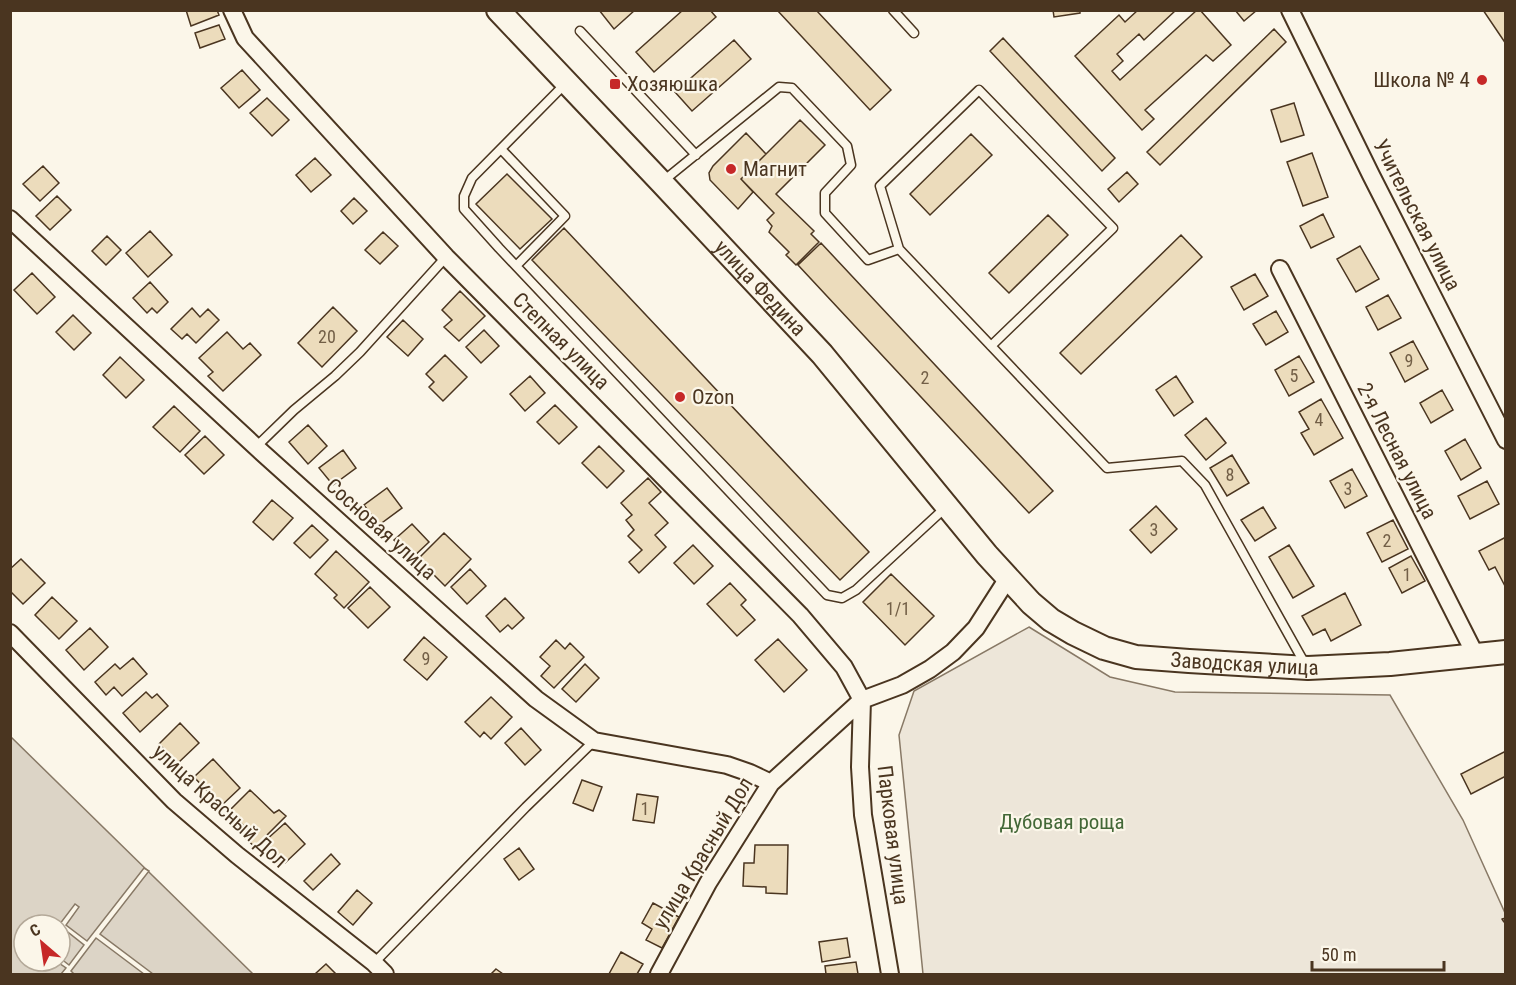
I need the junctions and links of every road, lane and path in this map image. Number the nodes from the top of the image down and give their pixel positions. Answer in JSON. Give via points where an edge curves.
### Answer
{"nodes":[{"id":1,"x":232,"y":10,"type":"edge"},
{"id":2,"x":498,"y":10,"type":"edge"},
{"id":3,"x":893,"y":10,"type":"edge"},
{"id":4,"x":1290,"y":10,"type":"edge"},
{"id":5,"x":580,"y":31,"type":"dead end"},
{"id":6,"x":914,"y":33,"type":"dead end"},
{"id":7,"x":567,"y":83,"type":"junction"},
{"id":8,"x":501,"y":149,"type":"junction"},
{"id":9,"x":696,"y":154,"type":"junction"},
{"id":10,"x":662,"y":183,"type":"junction"},
{"id":11,"x":10,"y":219,"type":"edge"},
{"id":12,"x":899,"y":249,"type":"junction"},
{"id":13,"x":446,"y":257,"type":"junction"},
{"id":14,"x":516,"y":266,"type":"junction"},
{"id":15,"x":1280,"y":269,"type":"dead end"},
{"id":16,"x":991,"y":346,"type":"junction"},
{"id":17,"x":1506,"y":440,"type":"edge"},
{"id":18,"x":256,"y":447,"type":"junction"},
{"id":19,"x":948,"y":506,"type":"junction"},
{"id":20,"x":1008,"y":578,"type":"junction"},
{"id":21,"x":10,"y":633,"type":"edge"},
{"id":22,"x":1506,"y":652,"type":"edge"},
{"id":23,"x":1475,"y":654,"type":"junction"},
{"id":24,"x":1308,"y":668,"type":"junction"},
{"id":25,"x":862,"y":700,"type":"junction"},
{"id":26,"x":594,"y":741,"type":"junction"},
{"id":27,"x":771,"y":783,"type":"junction"},
{"id":28,"x":380,"y":969,"type":"edge"},
{"id":29,"x":659,"y":975,"type":"edge"},
{"id":30,"x":890,"y":975,"type":"edge"}],
"edges":[{"from":1,"to":13,"type":"street","name":"Степная улица","via":[[245,38]]},
{"from":2,"to":7,"type":"main road","name":"улица Федина"},
{"from":3,"to":6,"type":"lane"},
{"from":4,"to":17,"type":"street","name":"Учительская улица"},
{"from":5,"to":9,"type":"lane"},
{"from":7,"to":8,"type":"lane"},
{"from":7,"to":10,"type":"main road","name":"улица Федина"},
{"from":8,"to":14,"type":"lane","via":[[472,178],[464,209]]},
{"from":8,"to":14,"type":"lane","via":[[565,216]]},
{"from":9,"to":10,"type":"lane"},
{"from":9,"to":12,"type":"lane","via":[[779,87],[792,88],[848,146],[851,165],[825,192],[825,213],[868,260]]},
{"from":10,"to":19,"type":"main road","name":"улица Федина","via":[[822,354]]},
{"from":11,"to":18,"type":"street","name":"Сосновая улица"},
{"from":12,"to":16,"type":"lane"},
{"from":12,"to":16,"type":"lane","via":[[880,186],[979,90],[1113,228]]},
{"from":13,"to":18,"type":"lane","via":[[360,352]]},
{"from":13,"to":25,"type":"street","name":"Степная улица","via":[[800,615],[844,667]]},
{"from":14,"to":19,"type":"lane","via":[[827,595],[842,598],[856,590]]},
{"from":15,"to":23,"type":"street","name":"2-я Лесная улица"},
{"from":16,"to":24,"type":"lane","via":[[1107,468],[1182,461],[1204,485]]},
{"from":18,"to":26,"type":"street","name":"Сосновая улица","via":[[536,699]]},
{"from":19,"to":20,"type":"main road","name":"улица Федина"},
{"from":20,"to":24,"type":"main road","name":"Заводская улица","via":[[1051,620],[1104,648],[1136,657]]},
{"from":20,"to":25,"type":"street","name":"улица Красный Дол","via":[[976,628],[953,652],[902,685]]},
{"from":21,"to":28,"type":"street","name":"улица Красный Дол","via":[[174,801]]},
{"from":22,"to":23,"type":"main road","name":"Заводская улица"},
{"from":23,"to":24,"type":"main road","name":"Заводская улица"},
{"from":25,"to":27,"type":"street","name":"улица Красный Дол"},
{"from":25,"to":30,"type":"street","name":"Парковая улица","via":[[863,815]]},
{"from":26,"to":27,"type":"street","name":"Сосновая улица","via":[[727,765]]},
{"from":26,"to":28,"type":"lane","via":[[526,807]]},
{"from":27,"to":29,"type":"street","name":"улица Красный Дол","via":[[708,883]]}]}
